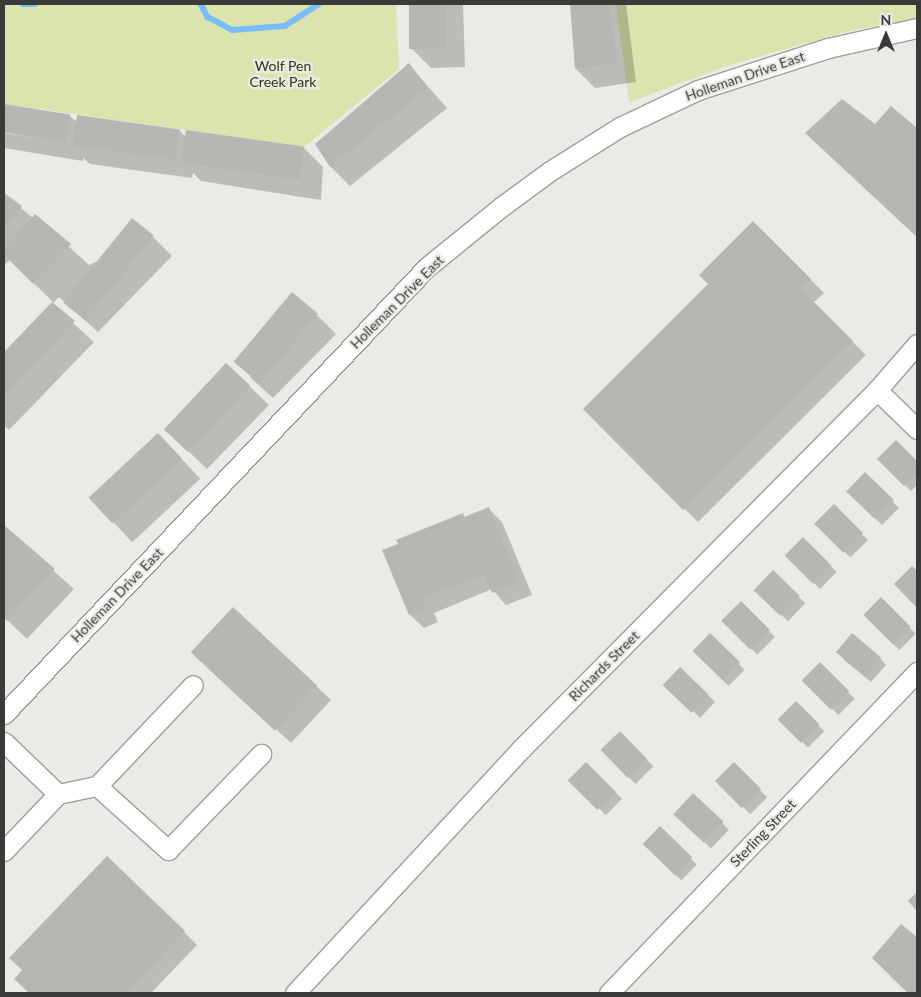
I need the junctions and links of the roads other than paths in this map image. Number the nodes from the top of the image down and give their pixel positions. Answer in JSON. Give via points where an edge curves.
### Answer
{"nodes":[{"id":1,"x":917,"y":28,"type":"edge"},
{"id":2,"x":917,"y":344,"type":"edge"},
{"id":3,"x":877,"y":390,"type":"junction"},
{"id":4,"x":917,"y":429,"type":"edge"},
{"id":5,"x":917,"y":672,"type":"edge"},
{"id":6,"x":193,"y":685,"type":"dead end"},
{"id":7,"x":4,"y":714,"type":"edge"},
{"id":8,"x":4,"y":742,"type":"edge"},
{"id":9,"x":261,"y":754,"type":"dead end"},
{"id":10,"x":97,"y":786,"type":"junction"},
{"id":11,"x":58,"y":794,"type":"junction"},
{"id":12,"x":4,"y":851,"type":"edge"},
{"id":13,"x":295,"y":993,"type":"edge"},
{"id":14,"x":609,"y":993,"type":"edge"}],
"edges":[{"from":1,"to":7,"type":"street","name":"Holleman Drive East","via":[[828,48],[698,90],[620,127],[550,171],[501,207],[428,268]]},
{"from":2,"to":3,"type":"street","name":"Richards Street"},
{"from":3,"to":4,"type":"street"},
{"from":3,"to":13,"type":"street","name":"Richards Street","via":[[521,750]]},
{"from":5,"to":14,"type":"street","name":"Sterling Street"},
{"from":6,"to":10,"type":"street"},
{"from":8,"to":11,"type":"street"},
{"from":9,"to":10,"type":"street","via":[[168,850]]},
{"from":10,"to":11,"type":"street"},
{"from":11,"to":12,"type":"street"}]}
